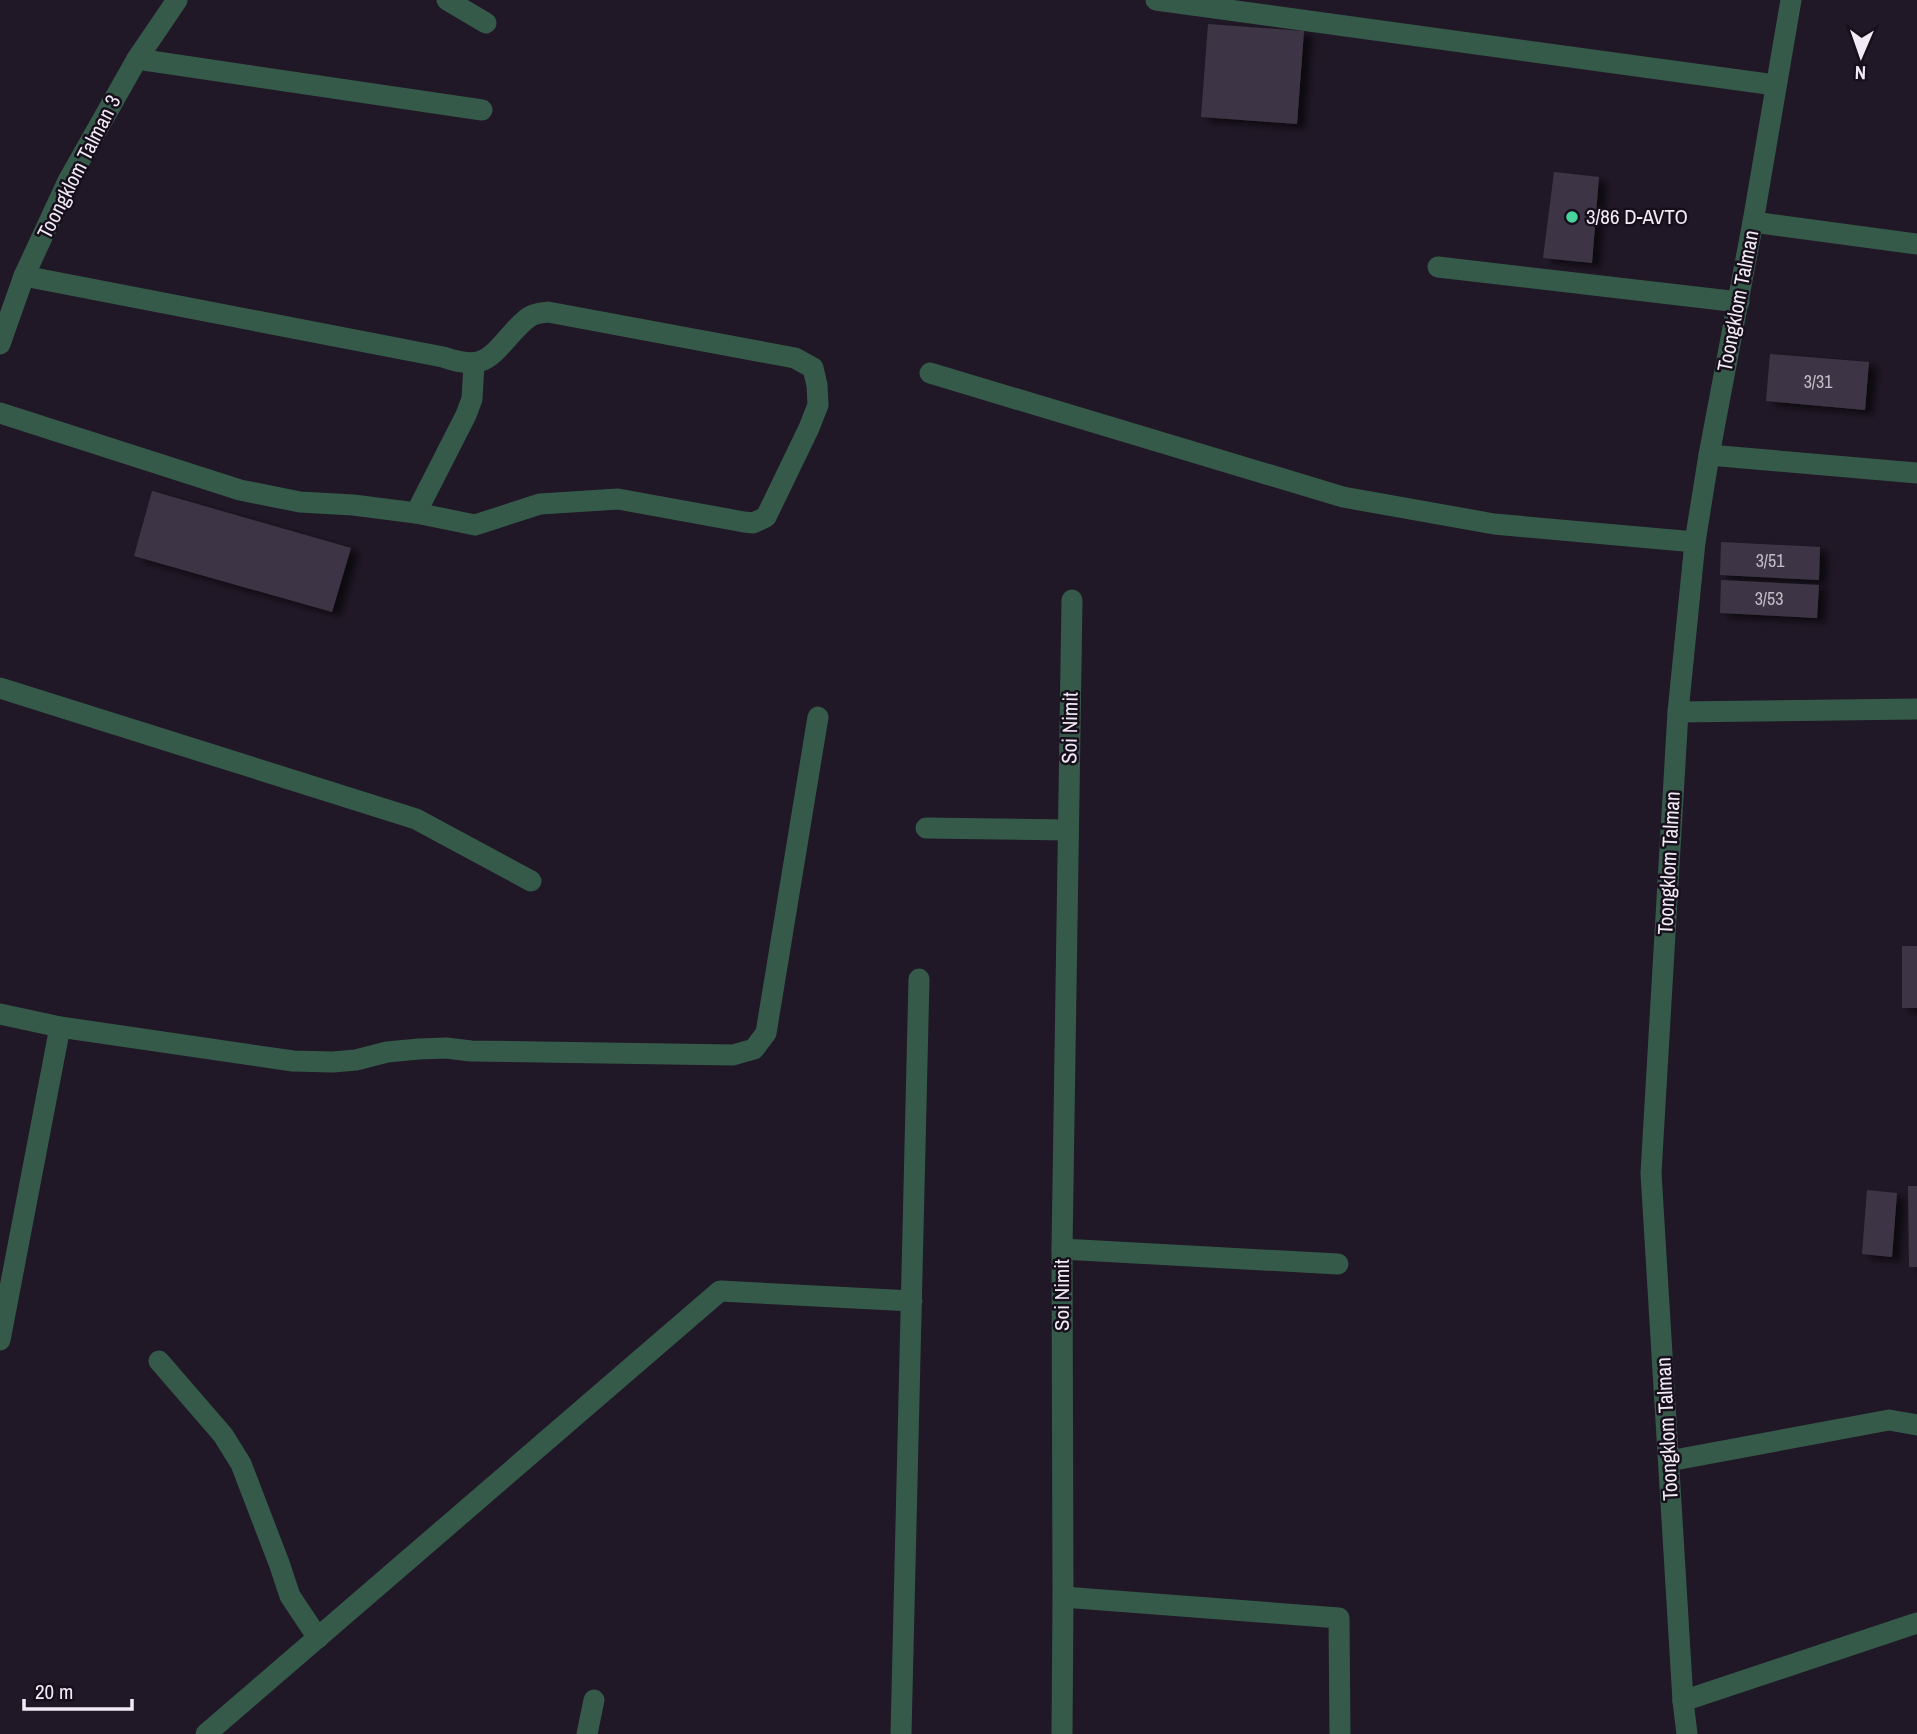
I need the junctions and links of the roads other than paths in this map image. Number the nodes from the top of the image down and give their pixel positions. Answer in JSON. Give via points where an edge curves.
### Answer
{"nodes":[{"id":1,"x":177,"y":0,"type":"edge"},
{"id":2,"x":447,"y":0,"type":"edge"},
{"id":3,"x":1156,"y":0,"type":"edge"},
{"id":4,"x":1791,"y":0,"type":"edge"},
{"id":5,"x":486,"y":23,"type":"dead end"},
{"id":6,"x":137,"y":59,"type":"junction"},
{"id":7,"x":1775,"y":85,"type":"junction"},
{"id":8,"x":482,"y":110,"type":"dead end"},
{"id":9,"x":1754,"y":222,"type":"junction"},
{"id":10,"x":1917,"y":244,"type":"edge"},
{"id":11,"x":1438,"y":267,"type":"dead end"},
{"id":12,"x":24,"y":276,"type":"junction"},
{"id":13,"x":1739,"y":302,"type":"junction"},
{"id":14,"x":0,"y":344,"type":"edge"},
{"id":15,"x":474,"y":364,"type":"junction"},
{"id":16,"x":930,"y":373,"type":"dead end"},
{"id":17,"x":0,"y":413,"type":"edge"},
{"id":18,"x":1709,"y":455,"type":"junction"},
{"id":19,"x":1917,"y":473,"type":"edge"},
{"id":20,"x":416,"y":513,"type":"junction"},
{"id":21,"x":1695,"y":542,"type":"junction"},
{"id":22,"x":1072,"y":600,"type":"dead end"},
{"id":23,"x":0,"y":688,"type":"edge"},
{"id":24,"x":1917,"y":709,"type":"edge"},
{"id":25,"x":1678,"y":712,"type":"junction"},
{"id":26,"x":818,"y":717,"type":"dead end"},
{"id":27,"x":926,"y":828,"type":"dead end"},
{"id":28,"x":1068,"y":830,"type":"junction"},
{"id":29,"x":531,"y":881,"type":"dead end"},
{"id":30,"x":919,"y":979,"type":"dead end"},
{"id":31,"x":0,"y":1014,"type":"edge"},
{"id":32,"x":60,"y":1027,"type":"junction"},
{"id":33,"x":1062,"y":1249,"type":"junction"},
{"id":34,"x":1338,"y":1264,"type":"dead end"},
{"id":35,"x":912,"y":1301,"type":"junction"},
{"id":36,"x":0,"y":1340,"type":"edge"},
{"id":37,"x":159,"y":1361,"type":"dead end"},
{"id":38,"x":1917,"y":1425,"type":"edge"},
{"id":39,"x":1669,"y":1461,"type":"junction"},
{"id":40,"x":1063,"y":1597,"type":"junction"},
{"id":41,"x":1917,"y":1623,"type":"edge"},
{"id":42,"x":318,"y":1638,"type":"junction"},
{"id":43,"x":594,"y":1700,"type":"dead end"},
{"id":44,"x":1683,"y":1701,"type":"junction"},
{"id":45,"x":206,"y":1734,"type":"edge"},
{"id":46,"x":587,"y":1734,"type":"edge"},
{"id":47,"x":901,"y":1734,"type":"edge"},
{"id":48,"x":1062,"y":1734,"type":"edge"},
{"id":49,"x":1340,"y":1734,"type":"edge"},
{"id":50,"x":1687,"y":1734,"type":"edge"}],
"edges":[{"from":1,"to":6,"type":"street","name":"Toongklom Talman 3"},
{"from":2,"to":5,"type":"street"},
{"from":3,"to":7,"type":"street"},
{"from":4,"to":7,"type":"street","name":"Toongklom Talman"},
{"from":6,"to":8,"type":"street"},
{"from":6,"to":12,"type":"street","name":"Toongklom Talman 3","via":[[68,181]]},
{"from":7,"to":9,"type":"street","name":"Toongklom Talman"},
{"from":9,"to":10,"type":"street"},
{"from":9,"to":13,"type":"street","name":"Toongklom Talman"},
{"from":11,"to":13,"type":"street"},
{"from":12,"to":14,"type":"street","name":"Toongklom Talman 3"},
{"from":12,"to":15,"type":"street"},
{"from":13,"to":18,"type":"street","name":"Toongklom Talman"},
{"from":15,"to":20,"type":"street","via":[[466,415]]},
{"from":15,"to":20,"type":"street","via":[[492,356],[531,316],[548,312],[794,358],[813,368],[818,405],[766,517],[753,523],[618,499],[540,505],[475,525]]},
{"from":16,"to":21,"type":"street","via":[[1343,497],[1494,524]]},
{"from":17,"to":20,"type":"street","via":[[240,490],[300,502]]},
{"from":18,"to":19,"type":"street"},
{"from":18,"to":21,"type":"street","name":"Toongklom Talman"},
{"from":21,"to":25,"type":"street","name":"Toongklom Talman"},
{"from":22,"to":28,"type":"street","name":"Soi Nimit"},
{"from":23,"to":29,"type":"street","via":[[416,819]]},
{"from":24,"to":25,"type":"street"},
{"from":25,"to":39,"type":"street","name":"Toongklom Talman","via":[[1651,1172]]},
{"from":26,"to":32,"type":"street","via":[[766,1033],[754,1049],[733,1055],[446,1048],[333,1062],[293,1061]]},
{"from":27,"to":28,"type":"street"},
{"from":28,"to":33,"type":"street","name":"Soi Nimit"},
{"from":30,"to":35,"type":"street"},
{"from":31,"to":32,"type":"street"},
{"from":32,"to":36,"type":"street"},
{"from":33,"to":34,"type":"street"},
{"from":33,"to":40,"type":"street","name":"Soi Nimit"},
{"from":35,"to":42,"type":"street","via":[[720,1291]]},
{"from":35,"to":47,"type":"street"},
{"from":37,"to":42,"type":"street","via":[[223,1435],[241,1464],[290,1597]]},
{"from":38,"to":39,"type":"street","via":[[1889,1420]]},
{"from":39,"to":44,"type":"street","name":"Toongklom Talman"},
{"from":40,"to":48,"type":"street","name":"Soi Nimit"},
{"from":40,"to":49,"type":"street","via":[[1339,1618]]},
{"from":41,"to":44,"type":"street"},
{"from":42,"to":45,"type":"street"},
{"from":43,"to":46,"type":"street"},
{"from":44,"to":50,"type":"street","name":"Toongklom Talman"}]}
